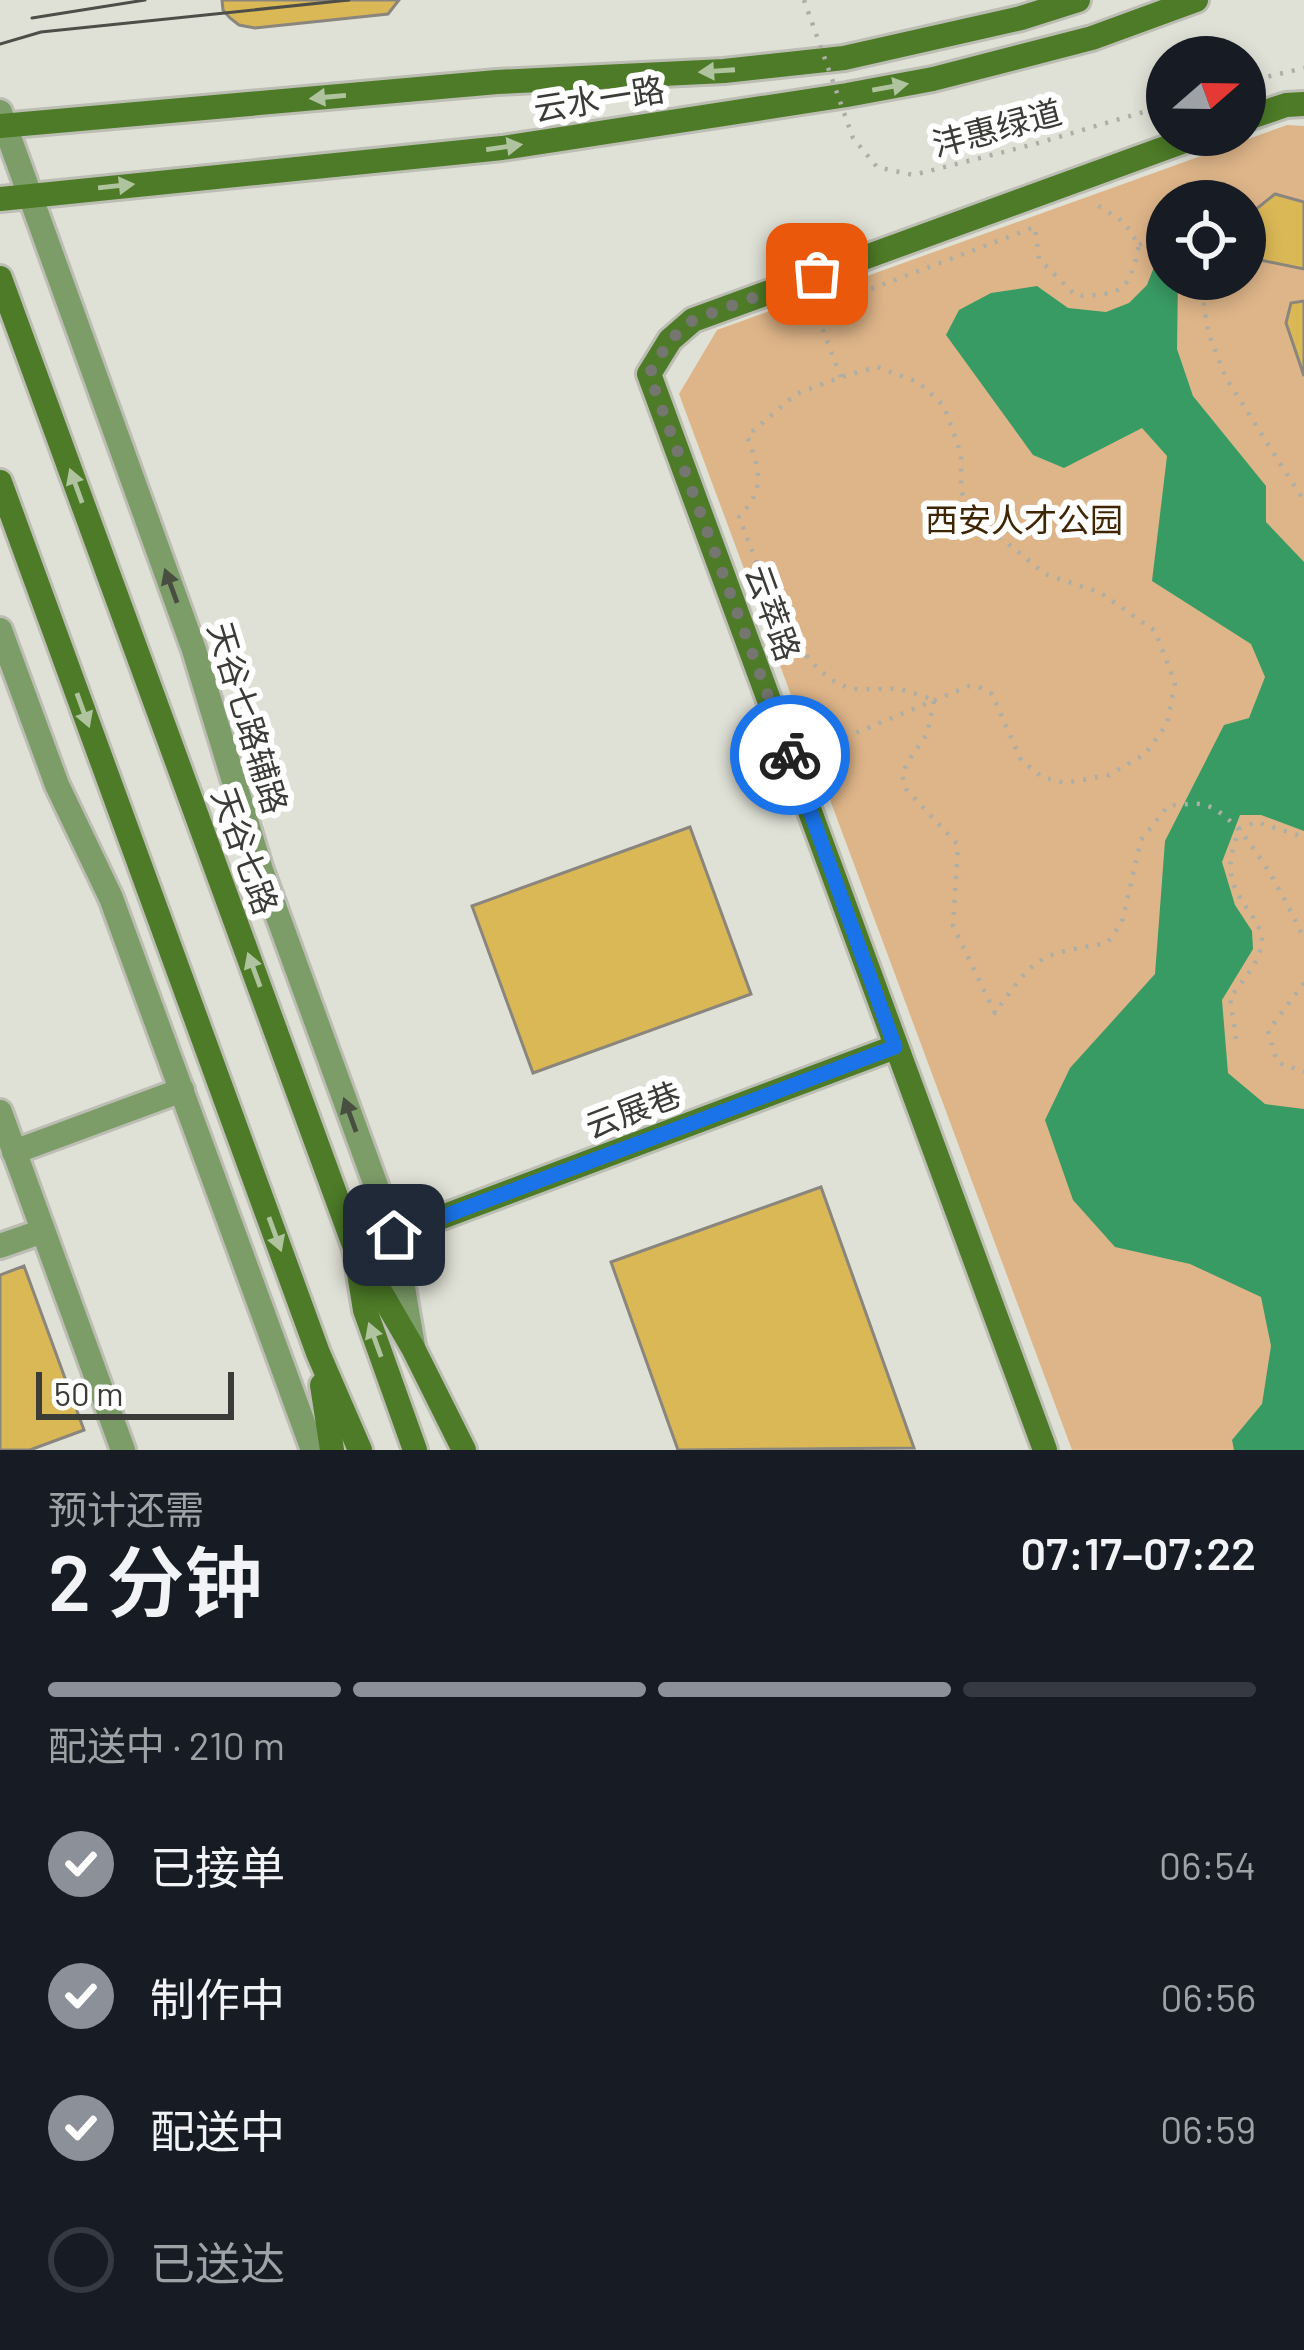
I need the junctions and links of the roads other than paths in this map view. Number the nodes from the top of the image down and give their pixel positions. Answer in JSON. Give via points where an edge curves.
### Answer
{"nodes":[{"id":1,"x":1078,"y":0,"type":"edge"},
{"id":2,"x":1196,"y":0,"type":"edge"},
{"id":3,"x":1304,"y":104,"type":"edge"},
{"id":4,"x":1266,"y":111,"type":"edge"},
{"id":5,"x":2,"y":122,"type":"edge"},
{"id":6,"x":1146,"y":155,"type":"edge"},
{"id":7,"x":28,"y":195,"type":"junction"},
{"id":8,"x":0,"y":199,"type":"edge"},
{"id":9,"x":0,"y":278,"type":"edge"},
{"id":10,"x":0,"y":482,"type":"edge"},
{"id":11,"x":0,"y":630,"type":"edge"},
{"id":12,"x":895,"y":1047,"type":"junction"},
{"id":13,"x":182,"y":1090,"type":"junction"},
{"id":14,"x":0,"y":1112,"type":"edge"},
{"id":15,"x":14,"y":1152,"type":"junction"},
{"id":16,"x":43,"y":1231,"type":"junction"},
{"id":17,"x":394,"y":1235,"type":"junction"},
{"id":18,"x":0,"y":1246,"type":"edge"},
{"id":19,"x":355,"y":1247,"type":"junction"},
{"id":20,"x":413,"y":1348,"type":"junction"},
{"id":21,"x":318,"y":1353,"type":"junction"},
{"id":22,"x":123,"y":1450,"type":"edge"},
{"id":23,"x":313,"y":1450,"type":"edge"},
{"id":24,"x":332,"y":1450,"type":"edge"},
{"id":25,"x":360,"y":1450,"type":"edge"},
{"id":26,"x":415,"y":1450,"type":"edge"},
{"id":27,"x":464,"y":1450,"type":"edge"},
{"id":28,"x":1045,"y":1450,"type":"edge"}],
"edges":[{"from":1,"to":5,"type":"street","name":"云水一路","one_way":true,"via":[[844,58]]},
{"from":7,"to":2,"type":"street","name":"云水一路","one_way":true,"via":[[502,148],[847,95],[1092,38]]},
{"from":3,"to":4,"type":"street"},
{"from":5,"to":7,"type":"street","name":"天谷七路辅路"},
{"from":6,"to":12,"type":"street","name":"云萃路","via":[[693,320],[649,374]]},
{"from":7,"to":8,"type":"street","name":"云水一路"},
{"from":17,"to":7,"type":"street","name":"天谷七路辅路","one_way":true},
{"from":19,"to":9,"type":"street","name":"天谷七路","one_way":true},
{"from":10,"to":21,"type":"street","one_way":true},
{"from":11,"to":13,"type":"street"},
{"from":12,"to":17,"type":"street","name":"云展巷"},
{"from":12,"to":28,"type":"street","name":"云萃路"},
{"from":13,"to":15,"type":"street"},
{"from":13,"to":23,"type":"street"},
{"from":14,"to":15,"type":"street"},
{"from":15,"to":16,"type":"street"},
{"from":16,"to":18,"type":"street"},
{"from":16,"to":22,"type":"street"},
{"from":17,"to":20,"type":"street","name":"天谷七路辅路"},
{"from":19,"to":20,"type":"street"},
{"from":26,"to":19,"type":"street","name":"天谷七路","one_way":true,"via":[[364,1310]]},
{"from":20,"to":27,"type":"street"},
{"from":21,"to":24,"type":"street"},
{"from":21,"to":25,"type":"street"}]}
